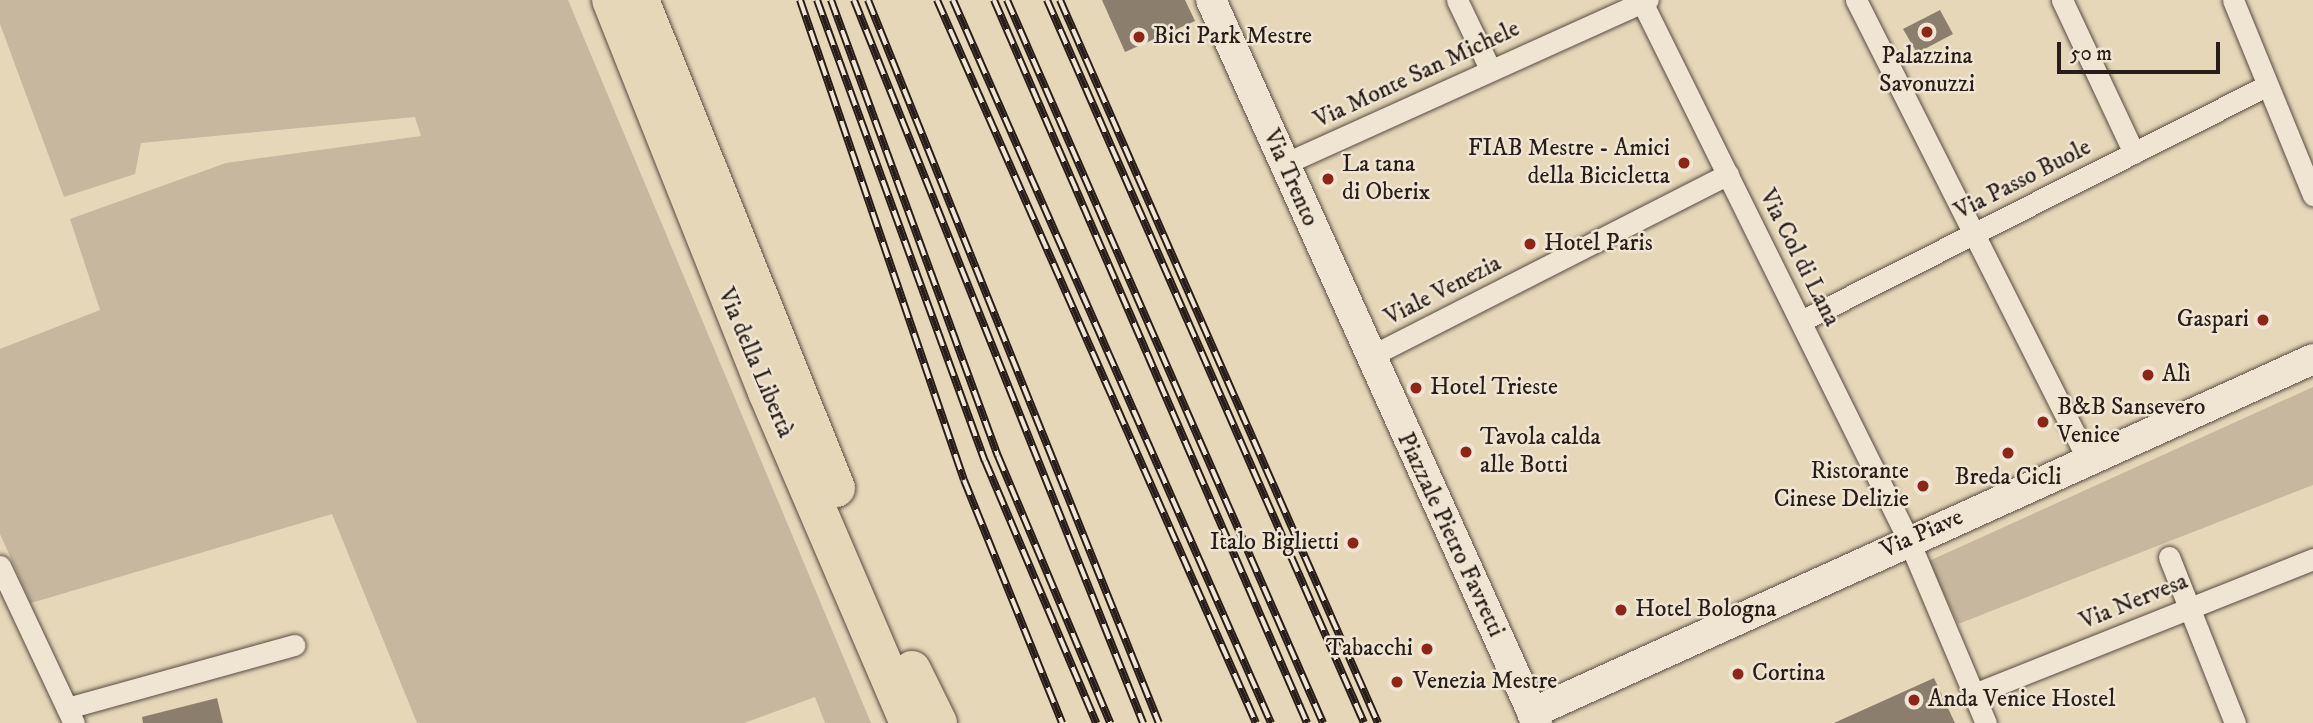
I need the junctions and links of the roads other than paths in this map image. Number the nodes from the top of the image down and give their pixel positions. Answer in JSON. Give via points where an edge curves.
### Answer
{"nodes":[{"id":1,"x":611,"y":0,"type":"edge"},
{"id":2,"x":640,"y":0,"type":"edge"},
{"id":3,"x":1211,"y":0,"type":"edge"},
{"id":4,"x":1457,"y":0,"type":"edge"},
{"id":5,"x":1856,"y":0,"type":"edge"},
{"id":6,"x":2062,"y":0,"type":"edge"},
{"id":7,"x":2233,"y":0,"type":"edge"},
{"id":8,"x":1645,"y":6,"type":"edge"},
{"id":9,"x":1490,"y":69,"type":"junction"},
{"id":10,"x":2266,"y":86,"type":"junction"},
{"id":11,"x":2134,"y":153,"type":"junction"},
{"id":12,"x":1284,"y":164,"type":"junction"},
{"id":13,"x":1728,"y":174,"type":"junction"},
{"id":14,"x":2313,"y":195,"type":"edge"},
{"id":15,"x":1977,"y":233,"type":"junction"},
{"id":16,"x":1802,"y":320,"type":"junction"},
{"id":17,"x":1369,"y":357,"type":"junction"},
{"id":18,"x":2313,"y":359,"type":"edge"},
{"id":19,"x":2088,"y":460,"type":"junction"},
{"id":20,"x":1909,"y":541,"type":"junction"},
{"id":21,"x":2169,"y":556,"type":"dead end"},
{"id":22,"x":2313,"y":559,"type":"edge"},
{"id":23,"x":0,"y":566,"type":"edge"},
{"id":24,"x":2190,"y":608,"type":"junction"},
{"id":25,"x":294,"y":645,"type":"dead end"},
{"id":26,"x":1974,"y":694,"type":"junction"},
{"id":27,"x":71,"y":715,"type":"edge"},
{"id":28,"x":1535,"y":718,"type":"edge"},
{"id":29,"x":909,"y":723,"type":"edge"},
{"id":30,"x":936,"y":723,"type":"edge"},
{"id":31,"x":1986,"y":723,"type":"edge"},
{"id":32,"x":2235,"y":723,"type":"edge"}],
"edges":[{"from":1,"to":29,"type":"highway","name":"Via della Libertà","via":[[761,379]]},
{"from":2,"to":30,"type":"highway","name":"Via della Libertà"},
{"from":3,"to":12,"type":"street","name":"Via Trento"},
{"from":4,"to":9,"type":"street"},
{"from":5,"to":15,"type":"street"},
{"from":6,"to":11,"type":"street"},
{"from":7,"to":10,"type":"street"},
{"from":8,"to":9,"type":"street","name":"Via Monte San Michele"},
{"from":8,"to":13,"type":"street","name":"Via Col di Lana"},
{"from":9,"to":12,"type":"street","name":"Via Monte San Michele"},
{"from":10,"to":11,"type":"street","name":"Via Passo Buole"},
{"from":10,"to":14,"type":"street"},
{"from":11,"to":15,"type":"street","name":"Via Passo Buole"},
{"from":12,"to":17,"type":"street","name":"Via Trento"},
{"from":13,"to":16,"type":"street","name":"Via Col di Lana"},
{"from":13,"to":17,"type":"street","name":"Viale Venezia"},
{"from":15,"to":16,"type":"street","name":"Via Passo Buole"},
{"from":15,"to":19,"type":"street"},
{"from":16,"to":20,"type":"street","name":"Via Col di Lana"},
{"from":17,"to":28,"type":"street","name":"Piazzale Pietro Favretti"},
{"from":18,"to":19,"type":"street","name":"Via Piave"},
{"from":19,"to":20,"type":"street","name":"Via Piave"},
{"from":20,"to":26,"type":"street","name":"Via Col di Lana"},
{"from":20,"to":28,"type":"street","name":"Via Piave"},
{"from":21,"to":24,"type":"street"},
{"from":22,"to":24,"type":"street","name":"Via Nervesa"},
{"from":23,"to":27,"type":"street"},
{"from":24,"to":26,"type":"street","name":"Via Nervesa"},
{"from":24,"to":32,"type":"street"},
{"from":25,"to":27,"type":"street"},
{"from":26,"to":31,"type":"street","name":"Via Col di Lana"}]}
